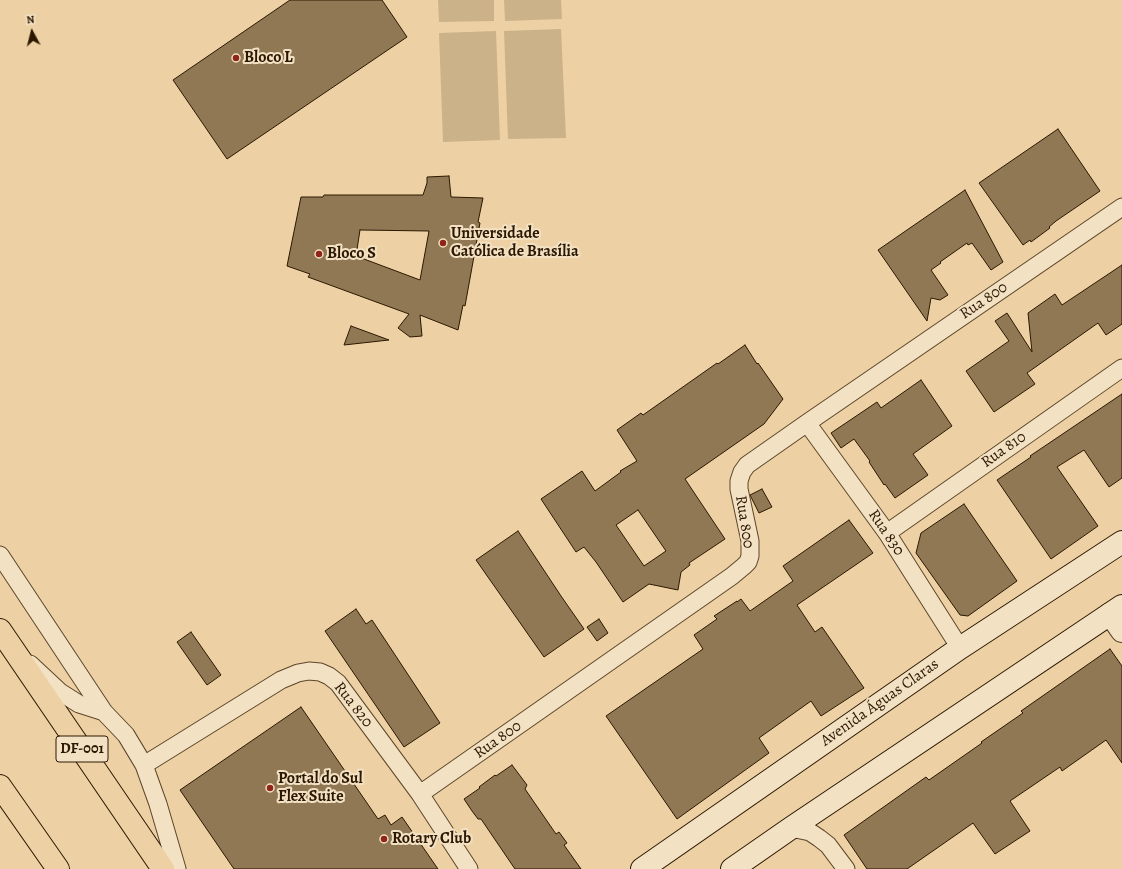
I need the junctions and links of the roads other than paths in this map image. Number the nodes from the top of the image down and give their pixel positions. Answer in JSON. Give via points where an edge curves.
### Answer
{"nodes":[{"id":1,"x":1122,"y":207,"type":"edge"},
{"id":2,"x":1122,"y":368,"type":"edge"},
{"id":3,"x":807,"y":423,"type":"junction"},
{"id":4,"x":887,"y":533,"type":"junction"},
{"id":5,"x":1122,"y":542,"type":"edge"},
{"id":6,"x":0,"y":555,"type":"edge"},
{"id":7,"x":1118,"y":617,"type":"edge"},
{"id":8,"x":6,"y":638,"type":"edge"},
{"id":9,"x":960,"y":648,"type":"junction"},
{"id":10,"x":104,"y":712,"type":"junction"},
{"id":11,"x":144,"y":765,"type":"junction"},
{"id":12,"x":0,"y":786,"type":"edge"},
{"id":13,"x":420,"y":794,"type":"junction"},
{"id":14,"x":791,"y":828,"type":"junction"},
{"id":15,"x":58,"y":869,"type":"edge"},
{"id":16,"x":164,"y":869,"type":"edge"},
{"id":17,"x":176,"y":869,"type":"edge"},
{"id":18,"x":468,"y":869,"type":"edge"},
{"id":19,"x":642,"y":869,"type":"edge"},
{"id":20,"x":732,"y":869,"type":"edge"},
{"id":21,"x":846,"y":869,"type":"edge"}],
"edges":[{"from":1,"to":3,"type":"street","name":"Rua 800"},
{"from":2,"to":4,"type":"street","name":"Rua 810"},
{"from":3,"to":4,"type":"street","name":"Rua 830"},
{"from":3,"to":13,"type":"street","name":"Rua 800","via":[[747,465],[742,472],[739,489],[751,549],[748,562],[744,566]]},
{"from":4,"to":9,"type":"street","name":"Rua 830"},
{"from":5,"to":9,"type":"main road","name":"Avenida Águas Claras"},
{"from":6,"to":10,"type":"street"},
{"from":7,"to":14,"type":"main road"},
{"from":8,"to":10,"type":"street","via":[[60,692],[79,704]]},
{"from":8,"to":16,"type":"highway","number":"DF-001"},
{"from":9,"to":19,"type":"main road","name":"Avenida Águas Claras"},
{"from":10,"to":11,"type":"street","via":[[126,736]]},
{"from":11,"to":13,"type":"street","name":"Rua 820","via":[[281,680],[298,673],[320,672],[338,683]]},
{"from":11,"to":17,"type":"street"},
{"from":12,"to":15,"type":"highway"},
{"from":13,"to":18,"type":"street","name":"Rua 820"},
{"from":14,"to":20,"type":"main road"},
{"from":14,"to":21,"type":"street","via":[[810,832],[819,838],[828,845]]}]}
